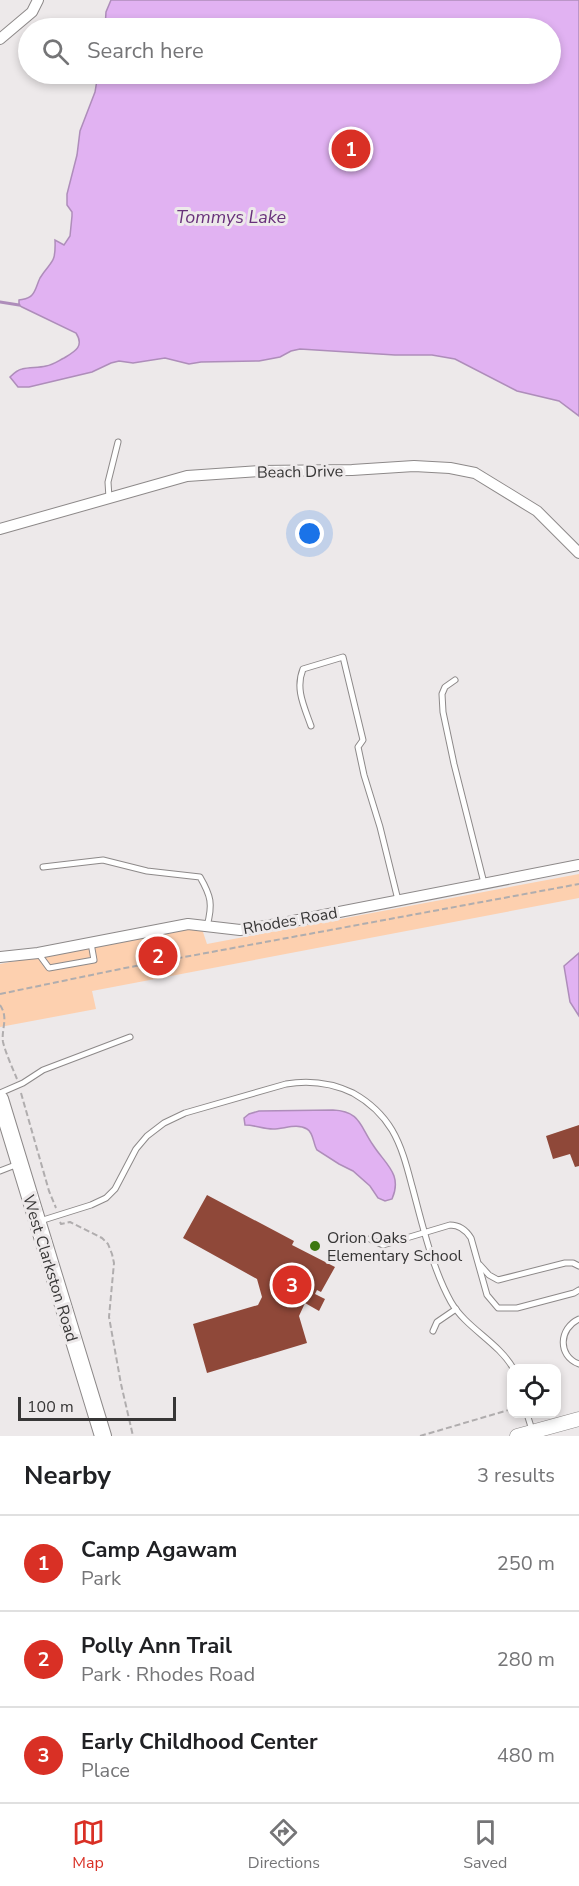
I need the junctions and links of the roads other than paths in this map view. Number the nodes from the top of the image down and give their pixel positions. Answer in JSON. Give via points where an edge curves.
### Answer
{"nodes":[{"id":1,"x":38,"y":0,"type":"edge"},
{"id":2,"x":25,"y":18,"type":"edge"},
{"id":3,"x":18,"y":24,"type":"edge"},
{"id":4,"x":0,"y":39,"type":"edge"},
{"id":5,"x":118,"y":441,"type":"dead end"},
{"id":6,"x":109,"y":498,"type":"junction"},
{"id":7,"x":0,"y":529,"type":"edge"},
{"id":8,"x":579,"y":553,"type":"edge"},
{"id":9,"x":454,"y":680,"type":"dead end"},
{"id":10,"x":311,"y":726,"type":"dead end"},
{"id":11,"x":579,"y":865,"type":"edge"},
{"id":12,"x":43,"y":867,"type":"dead end"},
{"id":13,"x":484,"y":883,"type":"junction"},
{"id":14,"x":398,"y":900,"type":"junction"},
{"id":15,"x":207,"y":926,"type":"junction"},
{"id":16,"x":90,"y":944,"type":"junction"},
{"id":17,"x":38,"y":953,"type":"junction"},
{"id":18,"x":0,"y":957,"type":"edge"},
{"id":19,"x":130,"y":1037,"type":"dead end"},
{"id":20,"x":0,"y":1093,"type":"edge"},
{"id":21,"x":0,"y":1099,"type":"edge"},
{"id":22,"x":3,"y":1120,"type":"edge"},
{"id":23,"x":19,"y":1163,"type":"junction"},
{"id":24,"x":0,"y":1171,"type":"edge"},
{"id":25,"x":37,"y":1222,"type":"junction"},
{"id":26,"x":425,"y":1233,"type":"junction"},
{"id":27,"x":370,"y":1239,"type":"dead end"},
{"id":28,"x":477,"y":1261,"type":"junction"},
{"id":29,"x":579,"y":1266,"type":"edge"},
{"id":30,"x":579,"y":1290,"type":"edge"},
{"id":31,"x":456,"y":1309,"type":"junction"},
{"id":32,"x":579,"y":1319,"type":"edge"},
{"id":33,"x":433,"y":1331,"type":"dead end"},
{"id":34,"x":510,"y":1364,"type":"edge"},
{"id":35,"x":579,"y":1364,"type":"edge"},
{"id":36,"x":529,"y":1418,"type":"edge"},
{"id":37,"x":579,"y":1419,"type":"edge"},
{"id":38,"x":535,"y":1433,"type":"edge"},
{"id":39,"x":102,"y":1436,"type":"edge"},
{"id":40,"x":517,"y":1436,"type":"edge"}],
"edges":[{"from":1,"to":2,"type":"street"},
{"from":3,"to":4,"type":"street"},
{"from":5,"to":6,"type":"lane","via":[[108,482]]},
{"from":6,"to":7,"type":"street","name":"Beach Drive"},
{"from":6,"to":8,"type":"street","name":"Beach Drive","via":[[186,476],[414,466],[450,468],[475,473],[537,511]]},
{"from":9,"to":13,"type":"lane","via":[[442,694],[443,712]]},
{"from":10,"to":14,"type":"lane","via":[[298,688],[303,669],[343,657],[363,740],[358,747],[364,775]]},
{"from":11,"to":13,"type":"street","name":"Rhodes Road"},
{"from":12,"to":15,"type":"lane","via":[[103,860],[147,871],[200,877],[211,897]]},
{"from":13,"to":14,"type":"street","name":"Rhodes Road"},
{"from":14,"to":15,"type":"street","name":"Rhodes Road","via":[[240,930]]},
{"from":15,"to":16,"type":"street","name":"Rhodes Road","via":[[188,924]]},
{"from":16,"to":17,"type":"street","name":"Rhodes Road"},
{"from":16,"to":17,"type":"lane","via":[[94,960],[49,968]]},
{"from":17,"to":18,"type":"street","name":"Rhodes Road"},
{"from":19,"to":20,"type":"lane","via":[[43,1070]]},
{"from":21,"to":22,"type":"main road","name":"West Clarkston Road"},
{"from":22,"to":23,"type":"main road","name":"West Clarkston Road"},
{"from":23,"to":24,"type":"lane"},
{"from":23,"to":25,"type":"main road","name":"West Clarkston Road"},
{"from":25,"to":26,"type":"lane","via":[[106,1198],[143,1140],[171,1119],[282,1085],[304,1082],[348,1091],[383,1118],[402,1151]]},
{"from":25,"to":39,"type":"main road","name":"West Clarkston Road"},
{"from":26,"to":27,"type":"lane","via":[[383,1245]]},
{"from":26,"to":28,"type":"lane","via":[[450,1225],[460,1227],[471,1238]]},
{"from":26,"to":31,"type":"lane"},
{"from":28,"to":29,"type":"lane","via":[[498,1280],[566,1263]]},
{"from":28,"to":30,"type":"lane","via":[[487,1295],[498,1308],[517,1308]]},
{"from":31,"to":33,"type":"lane","via":[[437,1322]]},
{"from":31,"to":34,"type":"lane"},
{"from":32,"to":35,"type":"lane","via":[[567,1327],[563,1342],[568,1357]]},
{"from":36,"to":38,"type":"lane"},
{"from":37,"to":38,"type":"street"},
{"from":38,"to":40,"type":"street"}]}
